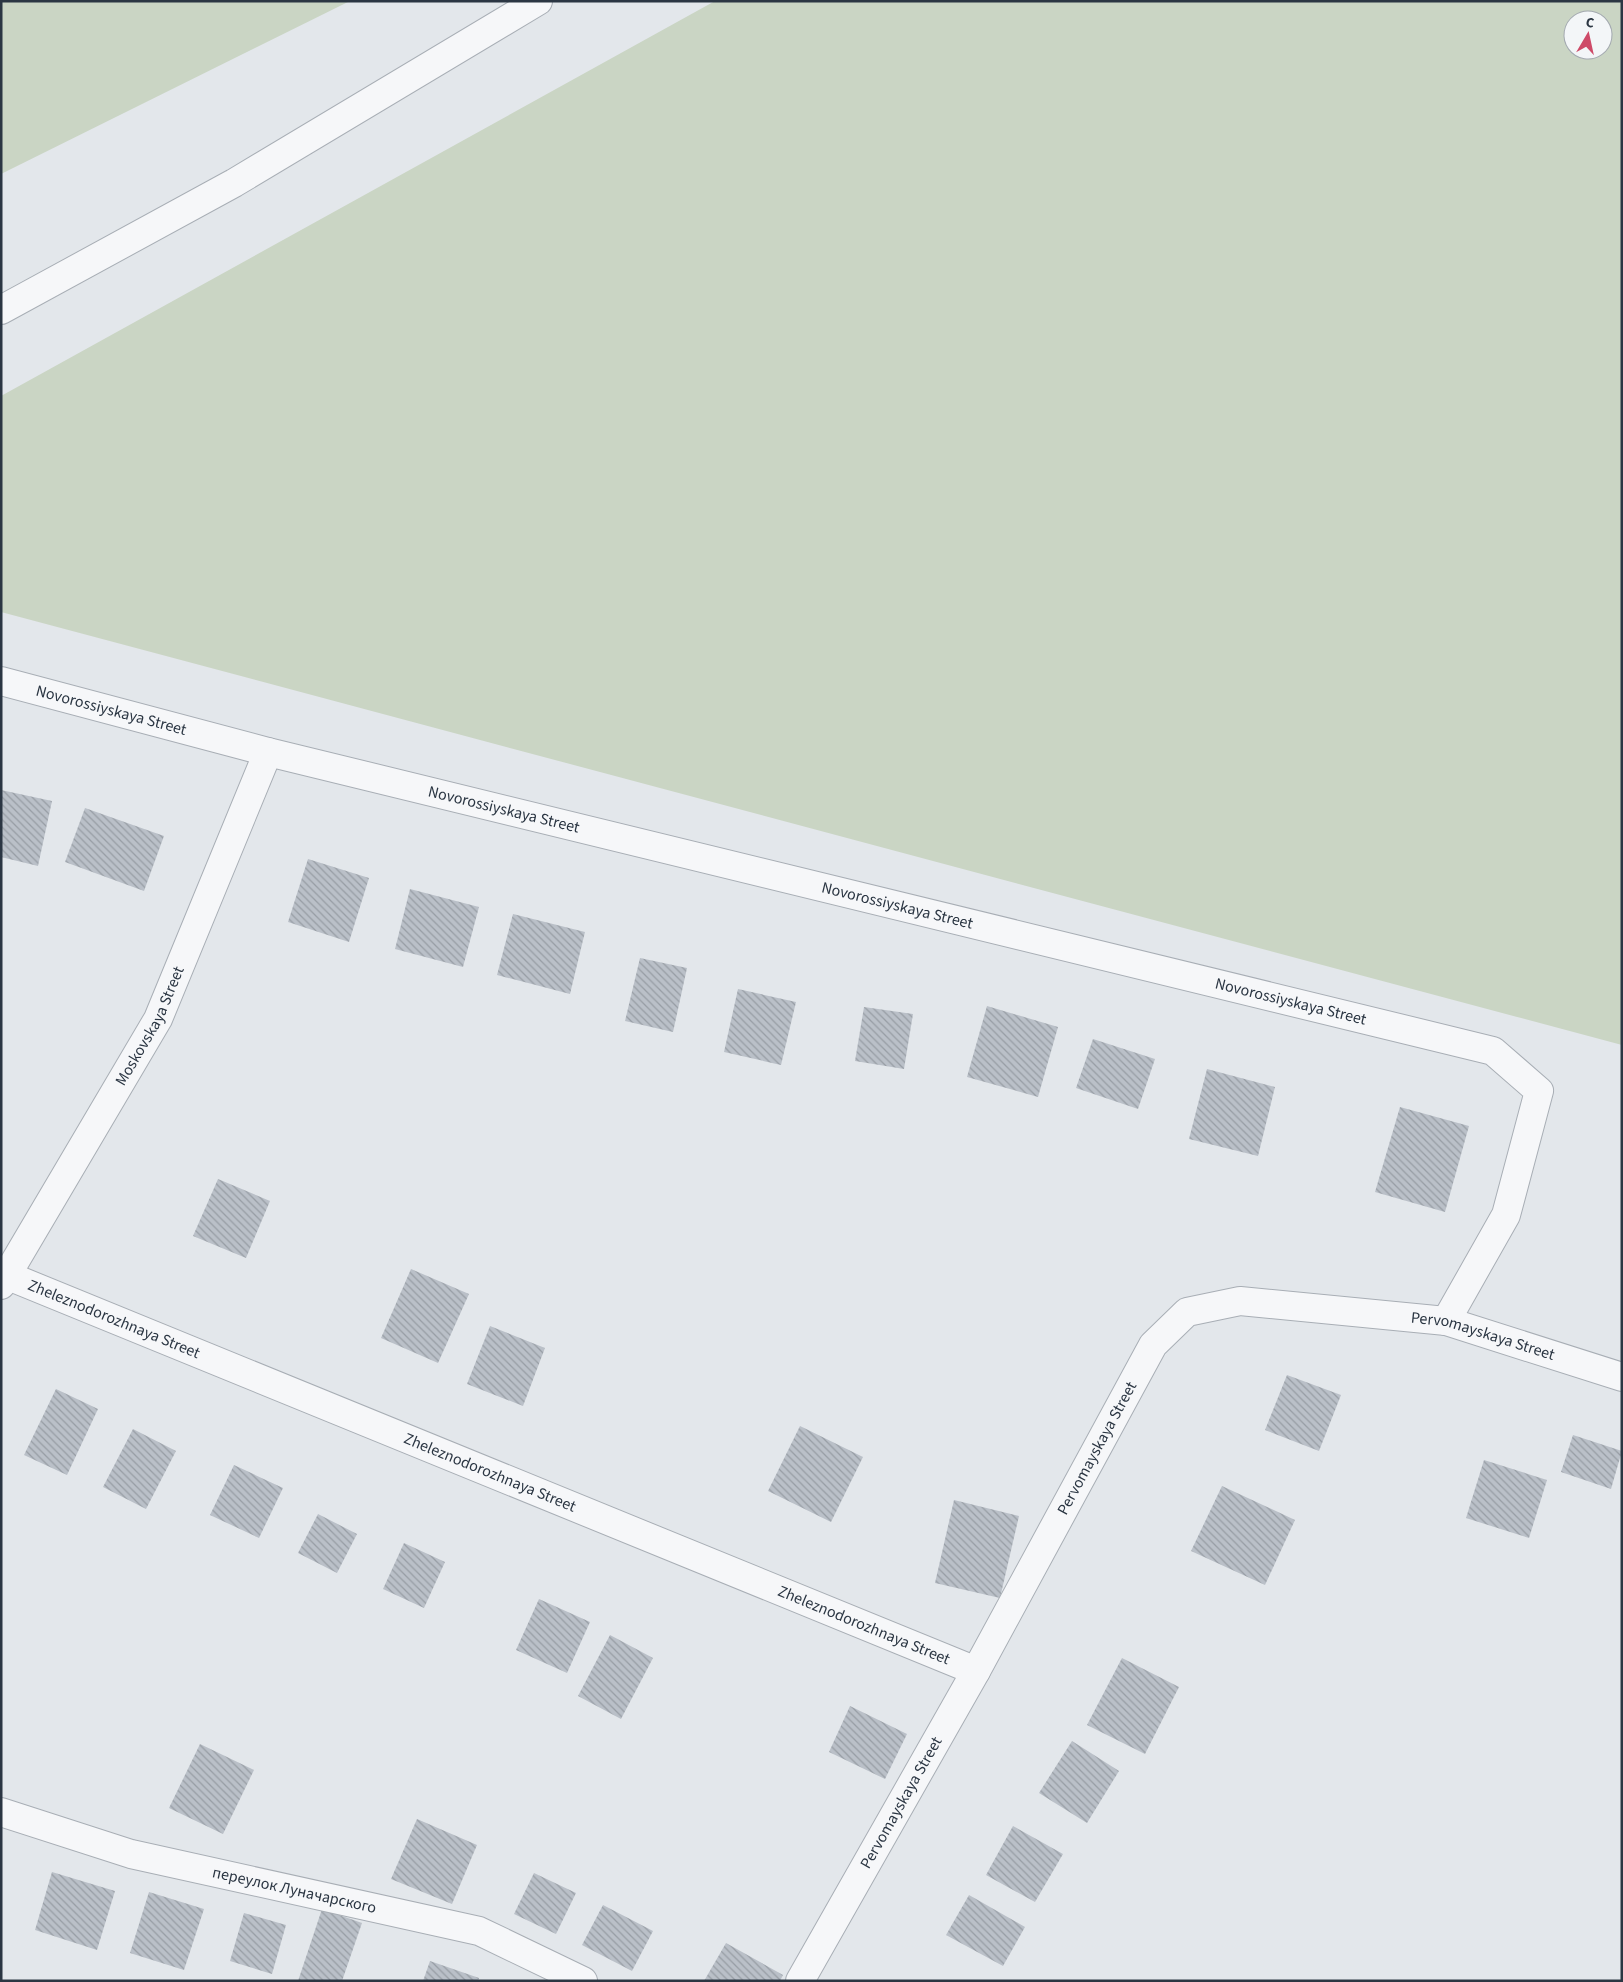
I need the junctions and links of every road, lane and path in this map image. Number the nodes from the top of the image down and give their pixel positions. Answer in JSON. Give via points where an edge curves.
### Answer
{"nodes":[{"id":1,"x":538,"y":1,"type":"edge"},
{"id":2,"x":1,"y":310,"type":"edge"},
{"id":3,"x":1,"y":681,"type":"edge"},
{"id":4,"x":268,"y":752,"type":"junction"},
{"id":5,"x":3,"y":1278,"type":"edge"},
{"id":6,"x":1446,"y":1321,"type":"junction"},
{"id":7,"x":1622,"y":1377,"type":"edge"},
{"id":8,"x":976,"y":1670,"type":"junction"},
{"id":9,"x":1,"y":1812,"type":"edge"},
{"id":10,"x":583,"y":1981,"type":"edge"},
{"id":11,"x":800,"y":1981,"type":"edge"}],
"edges":[{"from":1,"to":2,"type":"street","via":[[234,184]]},
{"from":3,"to":4,"type":"street","name":"Novorossiyskaya Street"},
{"from":4,"to":5,"type":"street","name":"Moskovskaya Street","via":[[158,1019]]},
{"from":4,"to":6,"type":"street","name":"Novorossiyskaya Street","via":[[1493,1051],[1539,1090],[1506,1215]]},
{"from":5,"to":8,"type":"street","name":"Zheleznodorozhnaya Street"},
{"from":6,"to":7,"type":"street","name":"Pervomayskaya Street"},
{"from":6,"to":8,"type":"street","name":"Pervomayskaya Street","via":[[1240,1301],[1187,1312],[1154,1345]]},
{"from":8,"to":11,"type":"street","name":"Pervomayskaya Street"},
{"from":9,"to":10,"type":"street","name":"переулок Луначарского","via":[[131,1854],[479,1931]]}]}
